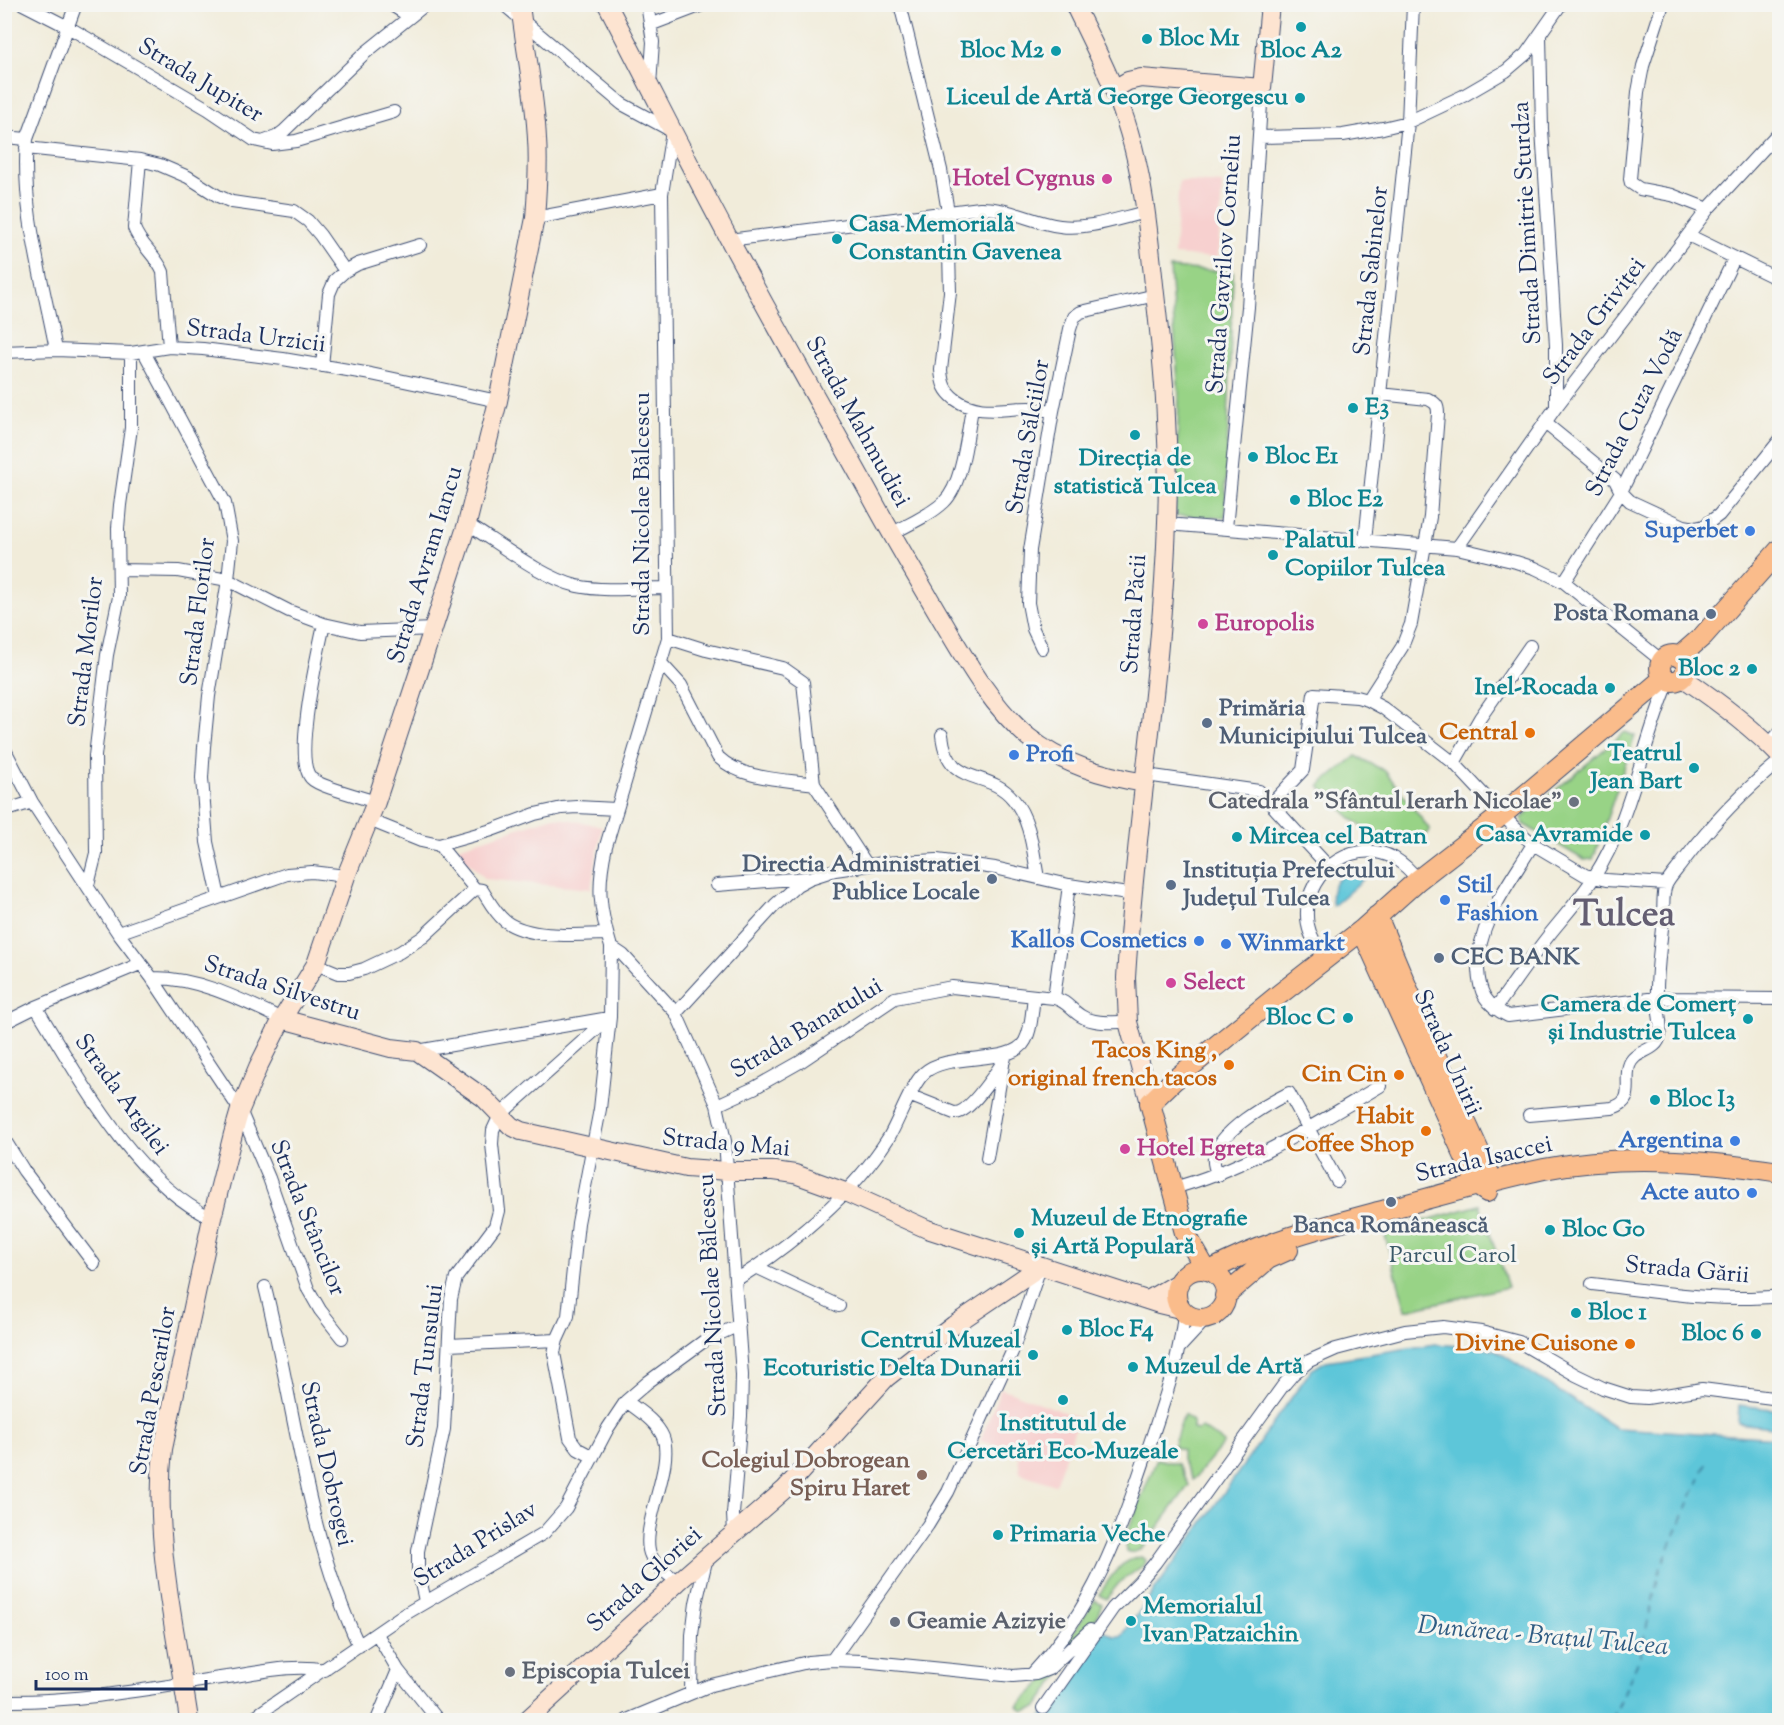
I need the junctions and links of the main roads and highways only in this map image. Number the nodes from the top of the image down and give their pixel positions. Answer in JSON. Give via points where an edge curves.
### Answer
{"nodes":[{"id":1,"x":1779,"y":549,"type":"edge"},
{"id":2,"x":1779,"y":565,"type":"edge"},
{"id":3,"x":1674,"y":670,"type":"junction"},
{"id":4,"x":1369,"y":923,"type":"junction"},
{"id":5,"x":1779,"y":1172,"type":"edge"},
{"id":6,"x":1779,"y":1184,"type":"edge"},
{"id":7,"x":1489,"y":1188,"type":"junction"},
{"id":8,"x":1185,"y":1233,"type":"junction"},
{"id":9,"x":1208,"y":1271,"type":"junction"},
{"id":10,"x":1182,"y":1279,"type":"junction"},
{"id":11,"x":1225,"y":1296,"type":"junction"}],
"edges":[{"from":1,"to":3,"type":"main road"},
{"from":2,"to":3,"type":"main road"},
{"from":3,"to":4,"type":"main road"},
{"from":4,"to":7,"type":"main road","name":"Strada Unirii","via":[[1434,1052]]},
{"from":4,"to":8,"type":"main road","name":"Strada Păcii","via":[[1150,1103]]},
{"from":5,"to":7,"type":"main road","name":"Strada Isaccei","via":[[1721,1163],[1642,1160],[1545,1169]]},
{"from":6,"to":7,"type":"main road","name":"Strada Isaccei","via":[[1721,1175],[1653,1172]]},
{"from":7,"to":9,"type":"main road","name":"Strada Isaccei","via":[[1274,1243]]},
{"from":7,"to":11,"type":"main road","name":"Strada Isaccei","via":[[1462,1202],[1268,1258]]},
{"from":8,"to":9,"type":"main road","name":"Strada Păcii"},
{"from":8,"to":10,"type":"main road","name":"Strada Păcii"},
{"from":9,"to":10,"type":"main road","via":[[1198,1270]]},
{"from":9,"to":11,"type":"main road","via":[[1220,1279]]},
{"from":10,"to":11,"type":"main road","via":[[1176,1291],[1177,1300],[1182,1311],[1193,1318],[1212,1316],[1221,1308]]}]}
